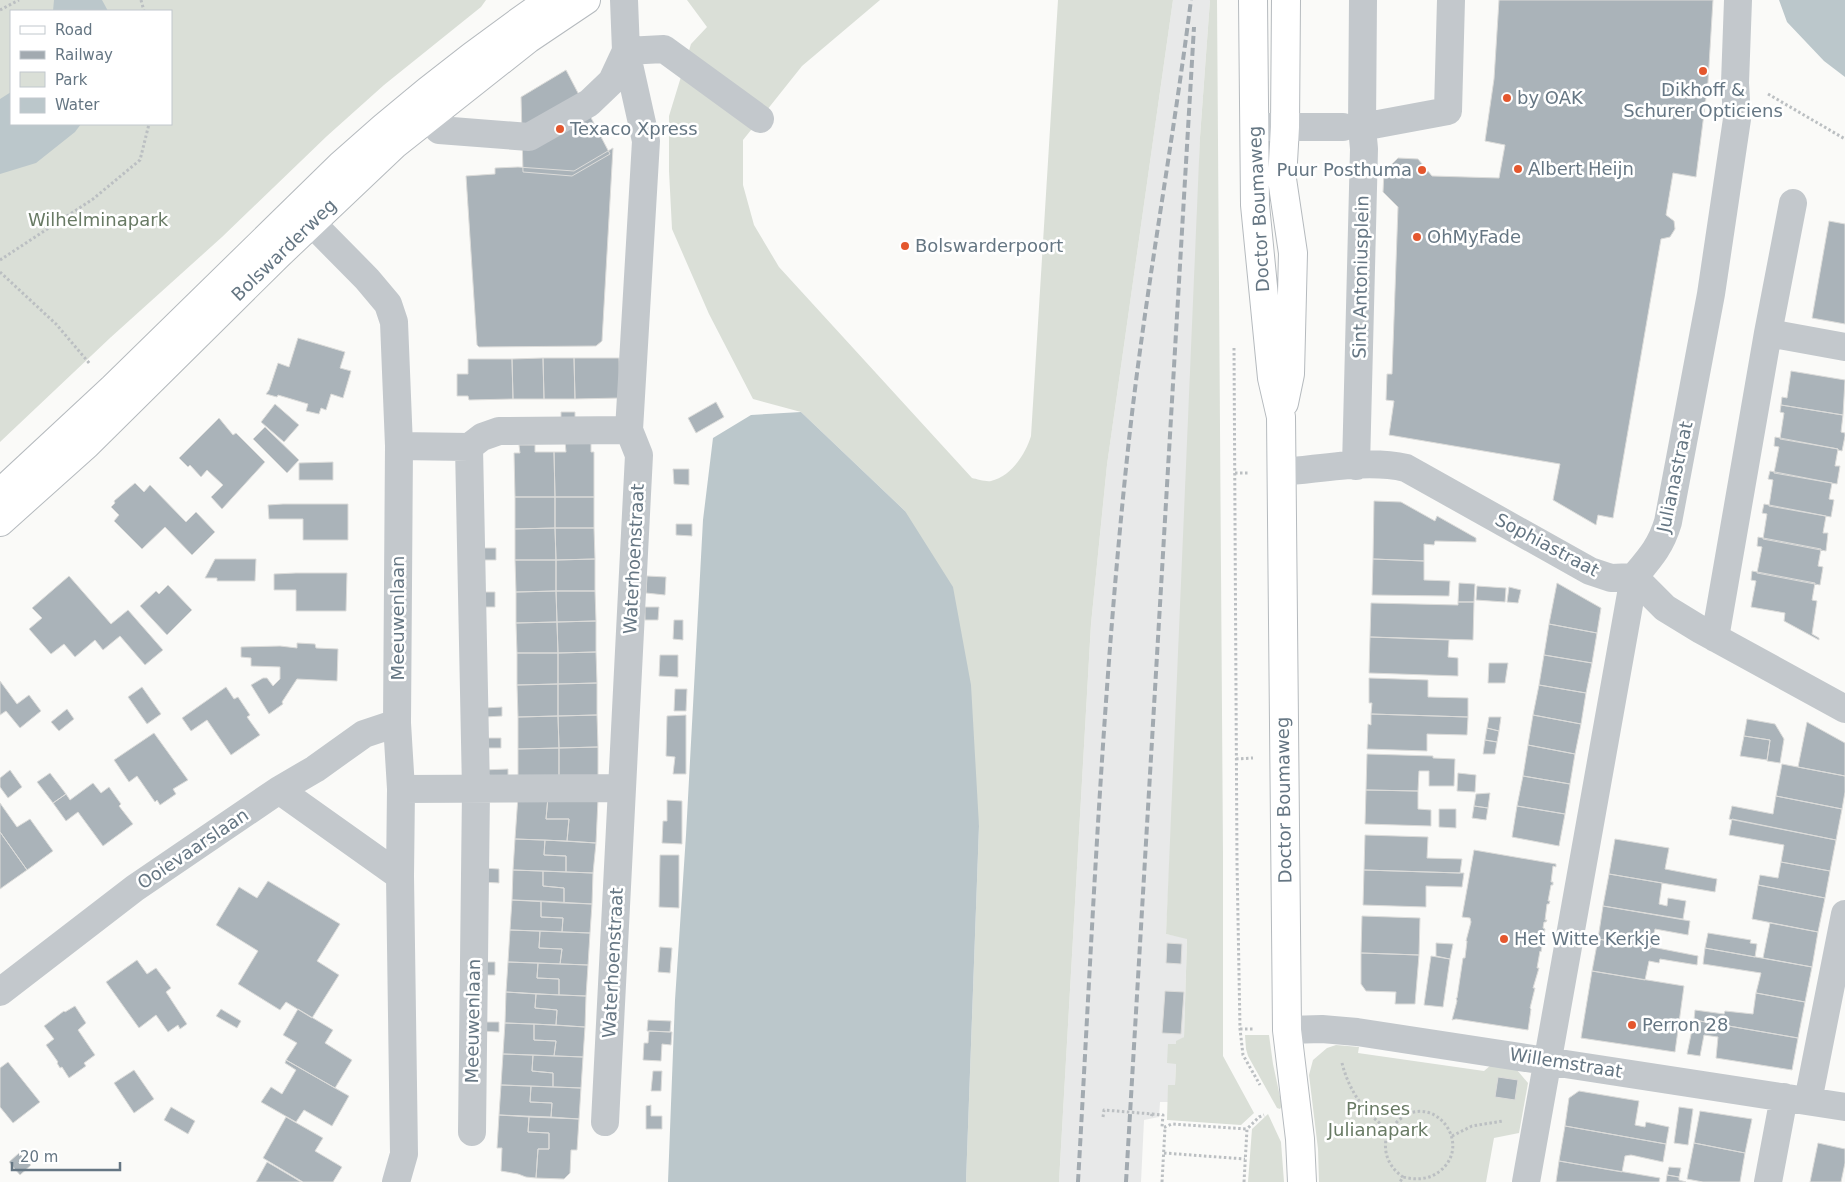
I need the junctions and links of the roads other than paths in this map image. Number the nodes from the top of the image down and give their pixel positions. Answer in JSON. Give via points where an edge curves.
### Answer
{"nodes":[{"id":1,"x":550,"y":0,"type":"edge"},
{"id":2,"x":586,"y":0,"type":"edge"},
{"id":3,"x":624,"y":0,"type":"edge"},
{"id":4,"x":1253,"y":0,"type":"edge"},
{"id":5,"x":1286,"y":0,"type":"edge"},
{"id":6,"x":1363,"y":0,"type":"edge"},
{"id":7,"x":1452,"y":0,"type":"edge"},
{"id":8,"x":1738,"y":0,"type":"edge"},
{"id":9,"x":626,"y":51,"type":"junction"},
{"id":10,"x":421,"y":109,"type":"junction"},
{"id":11,"x":760,"y":119,"type":"dead end"},
{"id":12,"x":1285,"y":126,"type":"junction"},
{"id":13,"x":1255,"y":127,"type":"junction"},
{"id":14,"x":1352,"y":127,"type":"junction"},
{"id":15,"x":1793,"y":203,"type":"dead end"},
{"id":16,"x":304,"y":215,"type":"junction"},
{"id":17,"x":1768,"y":333,"type":"junction"},
{"id":18,"x":1845,"y":347,"type":"edge"},
{"id":19,"x":1281,"y":417,"type":"junction"},
{"id":20,"x":629,"y":430,"type":"junction"},
{"id":21,"x":399,"y":446,"type":"junction"},
{"id":22,"x":469,"y":447,"type":"junction"},
{"id":23,"x":1356,"y":466,"type":"junction"},
{"id":24,"x":1282,"y":472,"type":"junction"},
{"id":25,"x":0,"y":493,"type":"edge"},
{"id":26,"x":0,"y":522,"type":"edge"},
{"id":27,"x":1634,"y":577,"type":"junction"},
{"id":28,"x":1715,"y":638,"type":"junction"},
{"id":29,"x":1845,"y":709,"type":"edge"},
{"id":30,"x":397,"y":723,"type":"junction"},
{"id":31,"x":622,"y":788,"type":"junction"},
{"id":32,"x":279,"y":790,"type":"junction"},
{"id":33,"x":401,"y":790,"type":"junction"},
{"id":34,"x":476,"y":790,"type":"junction"},
{"id":35,"x":400,"y":876,"type":"junction"},
{"id":36,"x":1845,"y":914,"type":"edge"},
{"id":37,"x":0,"y":992,"type":"edge"},
{"id":38,"x":1287,"y":1030,"type":"junction"},
{"id":39,"x":1549,"y":1060,"type":"junction"},
{"id":40,"x":1796,"y":1099,"type":"junction"},
{"id":41,"x":1845,"y":1107,"type":"edge"},
{"id":42,"x":605,"y":1122,"type":"dead end"},
{"id":43,"x":472,"y":1132,"type":"dead end"},
{"id":44,"x":396,"y":1182,"type":"edge"},
{"id":45,"x":1302,"y":1182,"type":"edge"},
{"id":46,"x":1526,"y":1182,"type":"edge"},
{"id":47,"x":1768,"y":1182,"type":"edge"}],
"edges":[{"from":1,"to":10,"type":"main road","name":"Bolswarderweg","via":[[464,62]]},
{"from":2,"to":10,"type":"main road","name":"Bolswarderweg"},
{"from":3,"to":9,"type":"street","name":"Waterhoenstraat"},
{"from":4,"to":13,"type":"main road","name":"Doctor Boumaweg"},
{"from":5,"to":12,"type":"main road","name":"Doctor Boumaweg"},
{"from":6,"to":14,"type":"street","name":"Sint Antoniusplein"},
{"from":7,"to":14,"type":"street","via":[[1448,111]]},
{"from":8,"to":27,"type":"street","name":"Julianastraat","via":[[1737,119],[1712,294],[1668,522],[1656,551]]},
{"from":9,"to":10,"type":"street","via":[[612,81],[589,103],[529,137],[439,130]]},
{"from":9,"to":11,"type":"street","via":[[664,49]]},
{"from":9,"to":20,"type":"street","name":"Waterhoenstraat","via":[[646,141]]},
{"from":10,"to":16,"type":"main road","name":"Bolswarderweg","via":[[349,157]]},
{"from":12,"to":13,"type":"street"},
{"from":12,"to":14,"type":"street"},
{"from":12,"to":19,"type":"main road","name":"Doctor Boumaweg","via":[[1282,179],[1293,253],[1290,374]]},
{"from":13,"to":19,"type":"main road","name":"Doctor Boumaweg","via":[[1255,205],[1262,284],[1272,378]]},
{"from":14,"to":23,"type":"street","name":"Sint Antoniusplein","via":[[1364,149]]},
{"from":15,"to":17,"type":"street"},
{"from":16,"to":21,"type":"street","name":"Meeuwenlaan","via":[[388,304],[394,322]]},
{"from":16,"to":25,"type":"main road","name":"Bolswarderweg"},
{"from":16,"to":26,"type":"main road","name":"Bolswarderweg","via":[[86,445]]},
{"from":17,"to":18,"type":"street"},
{"from":17,"to":28,"type":"street"},
{"from":19,"to":24,"type":"main road","name":"Doctor Boumaweg"},
{"from":20,"to":22,"type":"street","via":[[499,431],[482,437]]},
{"from":20,"to":31,"type":"street","name":"Waterhoenstraat","via":[[639,454]]},
{"from":21,"to":22,"type":"street"},
{"from":21,"to":30,"type":"street","name":"Meeuwenlaan"},
{"from":22,"to":34,"type":"street","name":"Meeuwenlaan"},
{"from":23,"to":24,"type":"street","name":"Sophiastraat"},
{"from":23,"to":27,"type":"street","name":"Sophiastraat","via":[[1395,465],[1406,468],[1590,571],[1611,578]]},
{"from":24,"to":38,"type":"main road","name":"Doctor Boumaweg"},
{"from":27,"to":28,"type":"street","via":[[1665,608]]},
{"from":27,"to":39,"type":"street","name":"Julianastraat"},
{"from":28,"to":29,"type":"street"},
{"from":30,"to":32,"type":"street","name":"Ooievaarslaan","via":[[364,734]]},
{"from":30,"to":33,"type":"street","name":"Meeuwenlaan"},
{"from":31,"to":34,"type":"street"},
{"from":31,"to":42,"type":"street","name":"Waterhoenstraat"},
{"from":32,"to":35,"type":"street"},
{"from":32,"to":37,"type":"street","name":"Ooievaarslaan","via":[[135,888]]},
{"from":33,"to":34,"type":"street"},
{"from":33,"to":35,"type":"street","name":"Meeuwenlaan"},
{"from":34,"to":43,"type":"street","name":"Meeuwenlaan"},
{"from":35,"to":44,"type":"street","name":"Meeuwenlaan","via":[[404,1154]]},
{"from":36,"to":40,"type":"street"},
{"from":38,"to":39,"type":"street","name":"Willemstraat","via":[[1336,1030]]},
{"from":38,"to":45,"type":"main road","name":"Doctor Boumaweg"},
{"from":39,"to":40,"type":"street","name":"Willemstraat"},
{"from":39,"to":46,"type":"street"},
{"from":40,"to":41,"type":"street","name":"Willemstraat"},
{"from":40,"to":47,"type":"street"}]}
